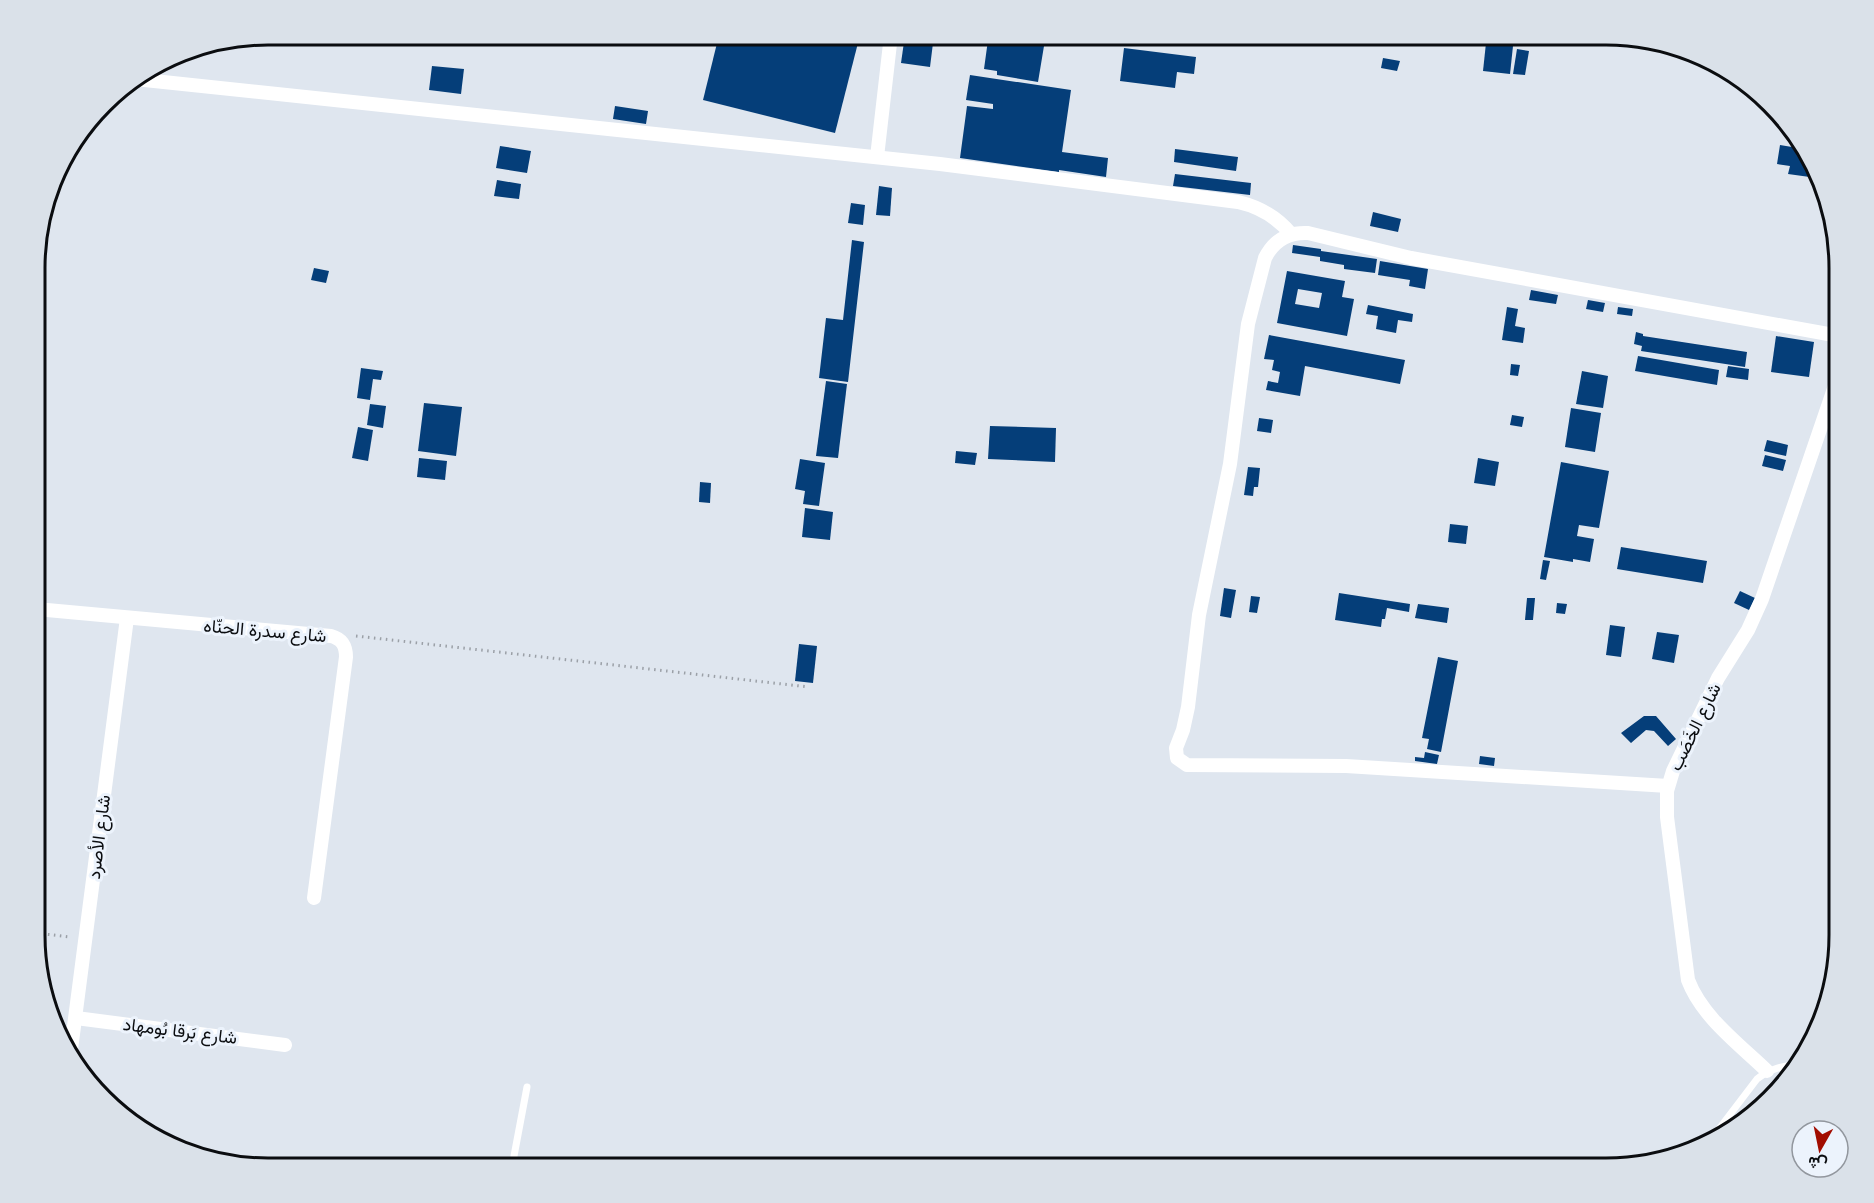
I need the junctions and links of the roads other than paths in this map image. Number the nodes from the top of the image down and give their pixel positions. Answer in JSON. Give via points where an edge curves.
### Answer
{"nodes":[{"id":1,"x":890,"y":45,"type":"edge"},
{"id":2,"x":147,"y":81,"type":"edge"},
{"id":3,"x":876,"y":158,"type":"junction"},
{"id":4,"x":1291,"y":234,"type":"junction"},
{"id":5,"x":1829,"y":334,"type":"edge"},
{"id":6,"x":1829,"y":403,"type":"edge"},
{"id":7,"x":45,"y":610,"type":"edge"},
{"id":8,"x":127,"y":618,"type":"junction"},
{"id":9,"x":1668,"y":786,"type":"junction"},
{"id":10,"x":315,"y":898,"type":"dead end"},
{"id":11,"x":76,"y":1018,"type":"junction"},
{"id":12,"x":72,"y":1042,"type":"edge"},
{"id":13,"x":285,"y":1045,"type":"dead end"},
{"id":14,"x":1786,"y":1066,"type":"edge"},
{"id":15,"x":1767,"y":1071,"type":"junction"},
{"id":16,"x":527,"y":1087,"type":"dead end"},
{"id":17,"x":1720,"y":1127,"type":"edge"},
{"id":18,"x":514,"y":1158,"type":"edge"}],
"edges":[{"from":1,"to":3,"type":"street"},
{"from":2,"to":3,"type":"street"},
{"from":3,"to":4,"type":"street","via":[[1238,202],[1266,211]]},
{"from":4,"to":5,"type":"street","via":[[1308,233],[1411,258]]},
{"from":4,"to":9,"type":"street","via":[[1275,242],[1264,258],[1248,324],[1228,474],[1199,615],[1188,707],[1176,748],[1180,761],[1187,765],[1346,766]]},
{"from":6,"to":9,"type":"street","name":"شارع الخَصَب","via":[[1759,607],[1718,678]]},
{"from":7,"to":8,"type":"street","name":"شارع سدرة الحنّاه"},
{"from":8,"to":10,"type":"street","name":"شارع سدرة الحنّاه","via":[[336,638],[345,645]]},
{"from":8,"to":11,"type":"street","name":"شارع الأصرد"},
{"from":9,"to":15,"type":"street","name":"شارع الخَصَب","via":[[1667,817],[1688,980],[1698,1001]]},
{"from":11,"to":12,"type":"street","name":"شارع الأصرد"},
{"from":11,"to":13,"type":"street","name":"شارع بَرقا بُومهاد"},
{"from":14,"to":15,"type":"lane"},
{"from":15,"to":17,"type":"lane"},
{"from":16,"to":18,"type":"lane"}]}
